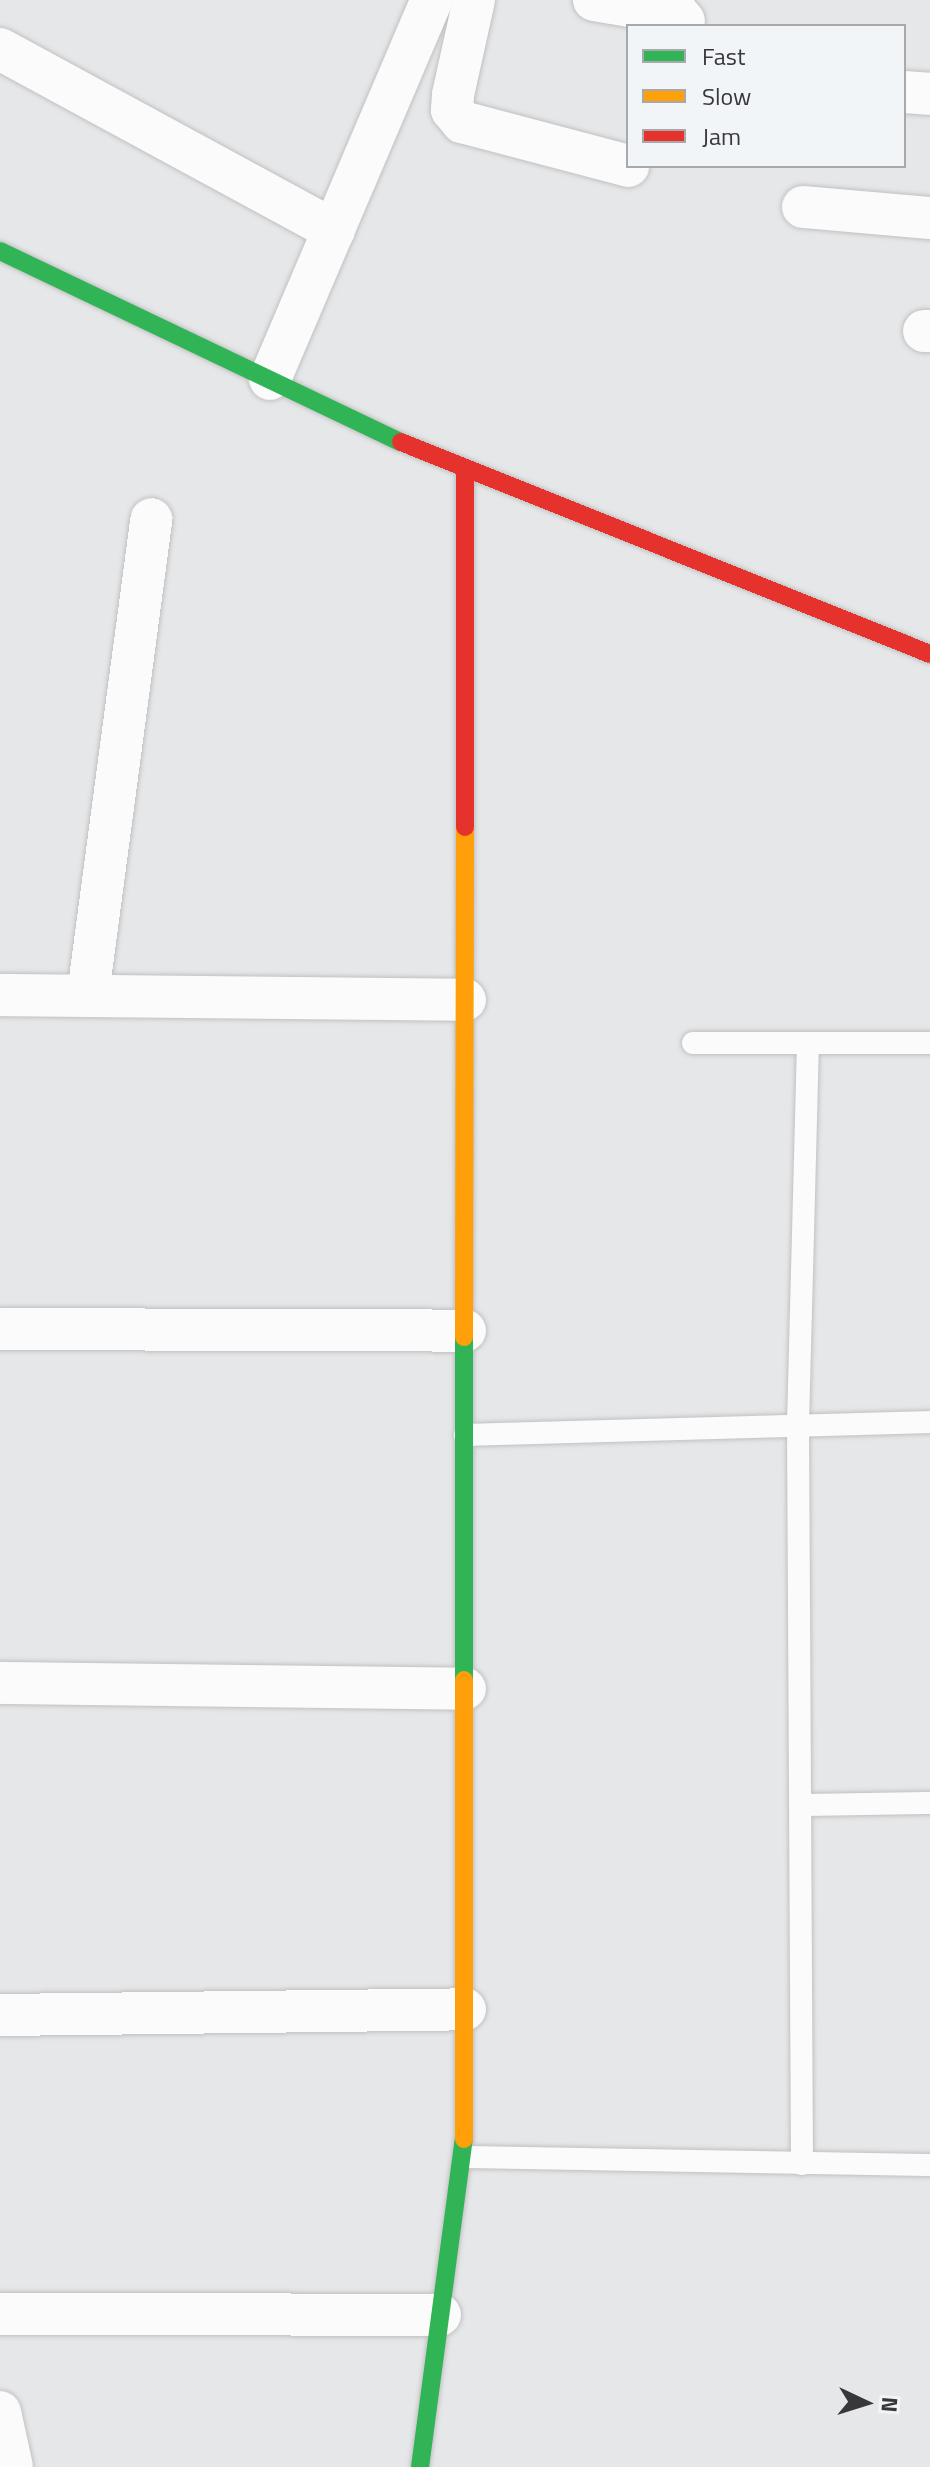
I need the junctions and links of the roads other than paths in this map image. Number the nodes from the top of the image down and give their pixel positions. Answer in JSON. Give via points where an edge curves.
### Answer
{"nodes":[{"id":1,"x":474,"y":0,"type":"edge"},
{"id":2,"x":594,"y":0,"type":"edge"},
{"id":3,"x":424,"y":2,"type":"edge"},
{"id":4,"x":685,"y":16,"type":"edge"},
{"id":5,"x":0,"y":49,"type":"edge"},
{"id":6,"x":906,"y":92,"type":"edge"},
{"id":7,"x":930,"y":94,"type":"edge"},
{"id":8,"x":626,"y":165,"type":"edge"},
{"id":9,"x":803,"y":207,"type":"dead end"},
{"id":10,"x":930,"y":218,"type":"edge"},
{"id":11,"x":334,"y":230,"type":"junction"},
{"id":12,"x":0,"y":251,"type":"edge"},
{"id":13,"x":270,"y":379,"type":"junction"},
{"id":14,"x":465,"y":469,"type":"junction"},
{"id":15,"x":151,"y":519,"type":"dead end"},
{"id":16,"x":930,"y":654,"type":"edge"},
{"id":17,"x":88,"y":994,"type":"junction"},
{"id":18,"x":0,"y":995,"type":"edge"},
{"id":19,"x":465,"y":1000,"type":"junction"},
{"id":20,"x":693,"y":1043,"type":"dead end"},
{"id":21,"x":930,"y":1043,"type":"edge"},
{"id":22,"x":808,"y":1045,"type":"junction"},
{"id":23,"x":0,"y":1329,"type":"edge"},
{"id":24,"x":465,"y":1331,"type":"junction"},
{"id":25,"x":930,"y":1422,"type":"edge"},
{"id":26,"x":798,"y":1424,"type":"junction"},
{"id":27,"x":465,"y":1435,"type":"junction"},
{"id":28,"x":0,"y":1683,"type":"edge"},
{"id":29,"x":465,"y":1689,"type":"junction"},
{"id":30,"x":930,"y":1803,"type":"edge"},
{"id":31,"x":800,"y":1805,"type":"junction"},
{"id":32,"x":465,"y":2009,"type":"junction"},
{"id":33,"x":0,"y":2015,"type":"edge"},
{"id":34,"x":464,"y":2157,"type":"junction"},
{"id":35,"x":802,"y":2164,"type":"junction"},
{"id":36,"x":930,"y":2165,"type":"edge"},
{"id":37,"x":0,"y":2314,"type":"edge"},
{"id":38,"x":440,"y":2315,"type":"junction"},
{"id":39,"x":0,"y":2412,"type":"edge"},
{"id":40,"x":12,"y":2467,"type":"edge"},
{"id":41,"x":420,"y":2467,"type":"edge"}],
"edges":[{"from":1,"to":8,"type":"street","via":[[453,95],[452,110],[462,122]]},
{"from":2,"to":4,"type":"street"},
{"from":3,"to":11,"type":"street"},
{"from":5,"to":11,"type":"street"},
{"from":6,"to":7,"type":"street"},
{"from":9,"to":10,"type":"street"},
{"from":11,"to":13,"type":"street"},
{"from":12,"to":13,"type":"street"},
{"from":13,"to":14,"type":"street"},
{"from":14,"to":16,"type":"street"},
{"from":14,"to":19,"type":"street"},
{"from":15,"to":17,"type":"street"},
{"from":17,"to":18,"type":"street"},
{"from":17,"to":19,"type":"street"},
{"from":19,"to":24,"type":"street"},
{"from":20,"to":22,"type":"lane"},
{"from":21,"to":22,"type":"lane"},
{"from":22,"to":26,"type":"lane"},
{"from":23,"to":24,"type":"street"},
{"from":24,"to":27,"type":"street"},
{"from":25,"to":26,"type":"lane"},
{"from":26,"to":27,"type":"lane"},
{"from":26,"to":31,"type":"lane"},
{"from":27,"to":29,"type":"street"},
{"from":28,"to":29,"type":"street"},
{"from":29,"to":32,"type":"street"},
{"from":30,"to":31,"type":"lane"},
{"from":31,"to":35,"type":"lane"},
{"from":32,"to":33,"type":"street"},
{"from":32,"to":34,"type":"street"},
{"from":34,"to":35,"type":"lane"},
{"from":34,"to":38,"type":"street"},
{"from":35,"to":36,"type":"lane"},
{"from":37,"to":38,"type":"street"},
{"from":38,"to":41,"type":"street"},
{"from":39,"to":40,"type":"street"}]}
